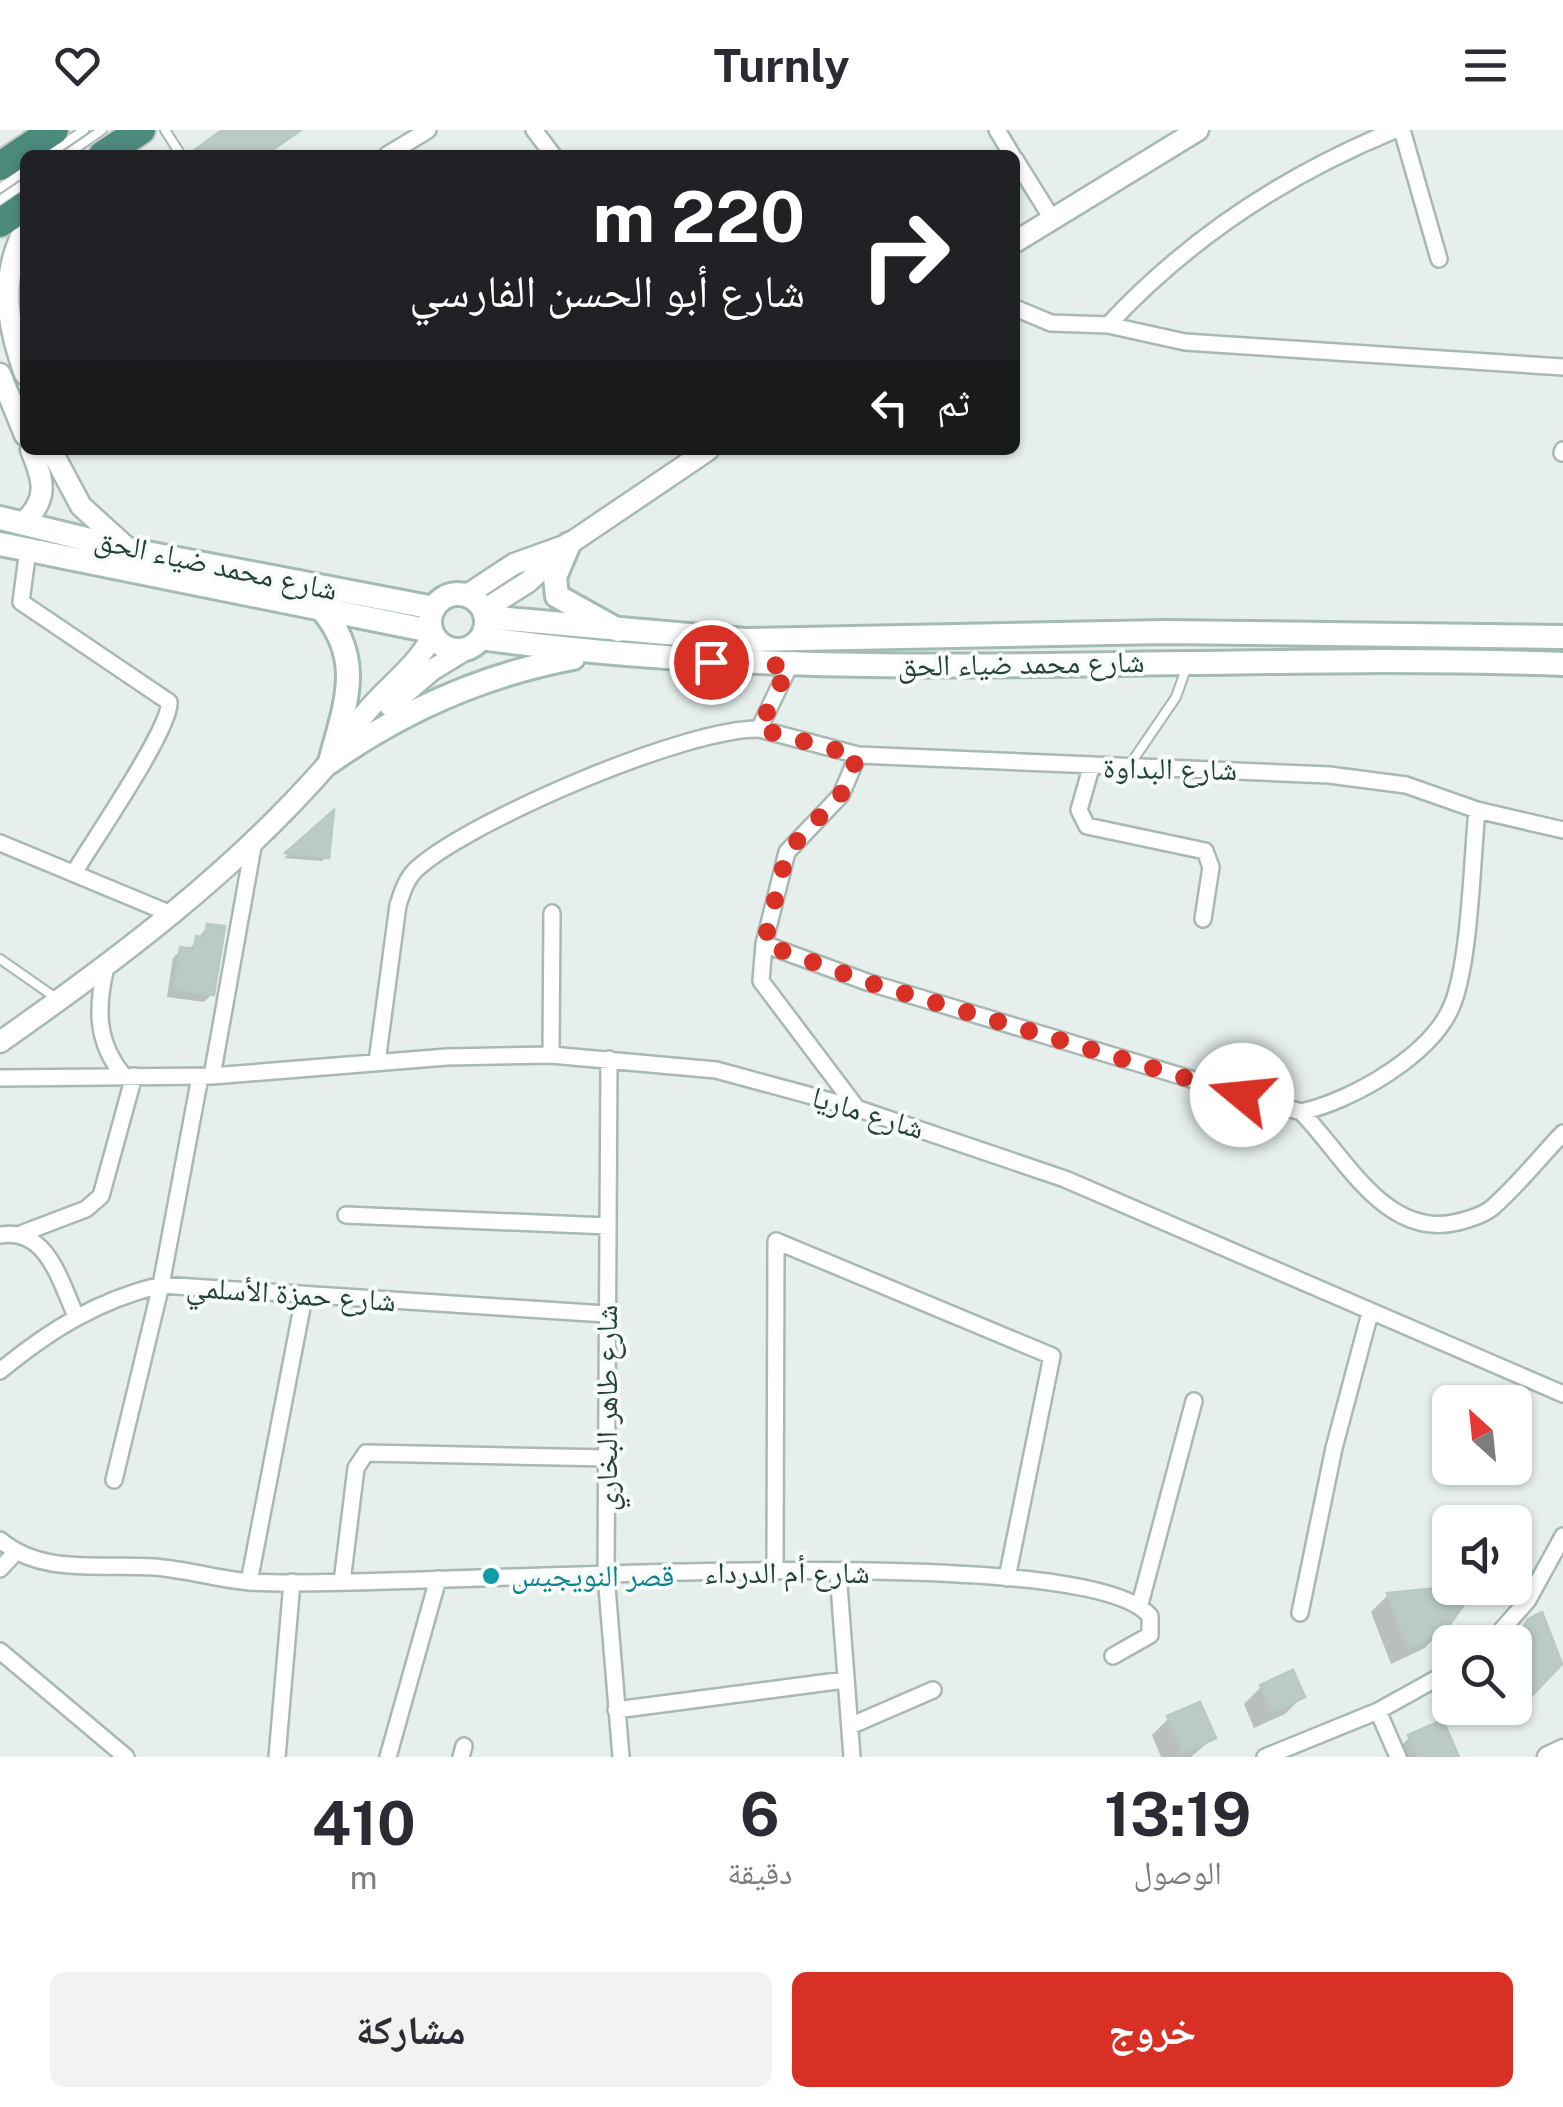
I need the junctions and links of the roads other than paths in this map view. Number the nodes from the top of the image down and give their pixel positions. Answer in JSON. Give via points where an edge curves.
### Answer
{"nodes":[{"id":1,"x":54,"y":130,"type":"edge"},
{"id":2,"x":84,"y":130,"type":"edge"},
{"id":3,"x":102,"y":130,"type":"edge"},
{"id":4,"x":141,"y":130,"type":"edge"},
{"id":5,"x":428,"y":130,"type":"edge"},
{"id":6,"x":534,"y":130,"type":"edge"},
{"id":7,"x":1198,"y":130,"type":"edge"},
{"id":8,"x":1398,"y":130,"type":"edge"},
{"id":9,"x":24,"y":150,"type":"edge"},
{"id":10,"x":55,"y":150,"type":"edge"},
{"id":11,"x":73,"y":150,"type":"edge"},
{"id":12,"x":111,"y":150,"type":"edge"},
{"id":13,"x":396,"y":150,"type":"edge"},
{"id":14,"x":549,"y":150,"type":"edge"},
{"id":15,"x":1020,"y":167,"type":"edge"},
{"id":16,"x":1051,"y":217,"type":"junction"},
{"id":17,"x":20,"y":237,"type":"edge"},
{"id":18,"x":1020,"y":239,"type":"edge"},
{"id":19,"x":1439,"y":260,"type":"dead end"},
{"id":20,"x":1020,"y":310,"type":"edge"},
{"id":21,"x":1108,"y":326,"type":"junction"},
{"id":22,"x":20,"y":357,"type":"edge"},
{"id":23,"x":1563,"y":367,"type":"edge"},
{"id":24,"x":11,"y":384,"type":"edge"},
{"id":25,"x":20,"y":417,"type":"edge"},
{"id":26,"x":33,"y":455,"type":"edge"},
{"id":27,"x":54,"y":455,"type":"edge"},
{"id":28,"x":701,"y":455,"type":"edge"},
{"id":29,"x":12,"y":520,"type":"edge"},
{"id":30,"x":0,"y":544,"type":"edge"},
{"id":31,"x":569,"y":544,"type":"junction"},
{"id":32,"x":28,"y":549,"type":"junction"},
{"id":33,"x":131,"y":550,"type":"junction"},
{"id":34,"x":321,"y":597,"type":"junction"},
{"id":35,"x":477,"y":622,"type":"junction"},
{"id":36,"x":433,"y":625,"type":"junction"},
{"id":37,"x":621,"y":632,"type":"junction"},
{"id":38,"x":1563,"y":637,"type":"edge"},
{"id":39,"x":595,"y":654,"type":"junction"},
{"id":40,"x":1188,"y":662,"type":"junction"},
{"id":41,"x":1563,"y":664,"type":"edge"},
{"id":42,"x":789,"y":666,"type":"junction"},
{"id":43,"x":759,"y":729,"type":"junction"},
{"id":44,"x":353,"y":733,"type":"junction"},
{"id":45,"x":858,"y":756,"type":"junction"},
{"id":46,"x":330,"y":762,"type":"junction"},
{"id":47,"x":1092,"y":768,"type":"junction"},
{"id":48,"x":1128,"y":769,"type":"junction"},
{"id":49,"x":1478,"y":810,"type":"junction"},
{"id":50,"x":1563,"y":830,"type":"edge"},
{"id":51,"x":254,"y":841,"type":"junction"},
{"id":52,"x":0,"y":843,"type":"edge"},
{"id":53,"x":74,"y":873,"type":"junction"},
{"id":54,"x":171,"y":914,"type":"junction"},
{"id":55,"x":552,"y":914,"type":"dead end"},
{"id":56,"x":1203,"y":920,"type":"dead end"},
{"id":57,"x":764,"y":944,"type":"junction"},
{"id":58,"x":0,"y":958,"type":"edge"},
{"id":59,"x":106,"y":967,"type":"junction"},
{"id":60,"x":60,"y":1000,"type":"junction"},
{"id":61,"x":0,"y":1042,"type":"edge"},
{"id":62,"x":551,"y":1055,"type":"junction"},
{"id":63,"x":609,"y":1059,"type":"junction"},
{"id":64,"x":377,"y":1062,"type":"junction"},
{"id":65,"x":129,"y":1076,"type":"junction"},
{"id":66,"x":206,"y":1076,"type":"junction"},
{"id":67,"x":0,"y":1078,"type":"edge"},
{"id":68,"x":856,"y":1108,"type":"junction"},
{"id":69,"x":1301,"y":1112,"type":"junction"},
{"id":70,"x":1563,"y":1133,"type":"edge"},
{"id":71,"x":346,"y":1215,"type":"dead end"},
{"id":72,"x":608,"y":1226,"type":"junction"},
{"id":73,"x":23,"y":1233,"type":"junction"},
{"id":74,"x":0,"y":1235,"type":"edge"},
{"id":75,"x":160,"y":1284,"type":"junction"},
{"id":76,"x":304,"y":1296,"type":"junction"},
{"id":77,"x":1370,"y":1313,"type":"junction"},
{"id":78,"x":606,"y":1314,"type":"junction"},
{"id":79,"x":76,"y":1316,"type":"junction"},
{"id":80,"x":0,"y":1370,"type":"edge"},
{"id":81,"x":1562,"y":1396,"type":"edge"},
{"id":82,"x":1194,"y":1401,"type":"dead end"},
{"id":83,"x":609,"y":1458,"type":"junction"},
{"id":84,"x":114,"y":1480,"type":"dead end"},
{"id":85,"x":1563,"y":1536,"type":"edge"},
{"id":86,"x":0,"y":1540,"type":"edge"},
{"id":87,"x":15,"y":1552,"type":"junction"},
{"id":88,"x":0,"y":1569,"type":"edge"},
{"id":89,"x":774,"y":1572,"type":"junction"},
{"id":90,"x":838,"y":1572,"type":"junction"},
{"id":91,"x":606,"y":1575,"type":"junction"},
{"id":92,"x":1008,"y":1578,"type":"junction"},
{"id":93,"x":438,"y":1579,"type":"junction"},
{"id":94,"x":249,"y":1582,"type":"junction"},
{"id":95,"x":292,"y":1582,"type":"junction"},
{"id":96,"x":342,"y":1582,"type":"junction"},
{"id":97,"x":1140,"y":1604,"type":"junction"},
{"id":98,"x":1300,"y":1613,"type":"dead end"},
{"id":99,"x":1507,"y":1625,"type":"edge"},
{"id":100,"x":0,"y":1651,"type":"edge"},
{"id":101,"x":1113,"y":1656,"type":"dead end"},
{"id":102,"x":845,"y":1680,"type":"junction"},
{"id":103,"x":1432,"y":1681,"type":"edge"},
{"id":104,"x":933,"y":1690,"type":"dead end"},
{"id":105,"x":616,"y":1710,"type":"junction"},
{"id":106,"x":1378,"y":1711,"type":"junction"},
{"id":107,"x":850,"y":1726,"type":"junction"},
{"id":108,"x":126,"y":1757,"type":"edge"},
{"id":109,"x":277,"y":1757,"type":"edge"},
{"id":110,"x":388,"y":1757,"type":"edge"},
{"id":111,"x":621,"y":1757,"type":"edge"},
{"id":112,"x":852,"y":1757,"type":"edge"},
{"id":113,"x":1265,"y":1757,"type":"edge"},
{"id":114,"x":1398,"y":1757,"type":"edge"}],
"edges":[{"from":1,"to":9,"type":"highway"},
{"from":2,"to":10,"type":"lane"},
{"from":3,"to":11,"type":"lane"},
{"from":4,"to":12,"type":"highway"},
{"from":5,"to":13,"type":"street"},
{"from":6,"to":14,"type":"street"},
{"from":7,"to":16,"type":"street"},
{"from":8,"to":19,"type":"street"},
{"from":8,"to":21,"type":"street","via":[[1317,166],[1194,242]]},
{"from":15,"to":16,"type":"street"},
{"from":16,"to":18,"type":"street"},
{"from":17,"to":22,"type":"street","via":[[2,294]]},
{"from":20,"to":21,"type":"street","via":[[1051,323]]},
{"from":21,"to":23,"type":"street","via":[[1185,342]]},
{"from":24,"to":25,"type":"street"},
{"from":26,"to":29,"type":"street","via":[[44,492],[40,504]]},
{"from":27,"to":33,"type":"street","via":[[80,506]]},
{"from":28,"to":31,"type":"street"},
{"from":29,"to":33,"type":"main road","name":"شارع محمد ضياء الحق"},
{"from":30,"to":32,"type":"main road","name":"شارع محمد ضياء الحق"},
{"from":31,"to":35,"type":"street","via":[[514,564]]},
{"from":31,"to":37,"type":"main road","via":[[555,577],[557,596]]},
{"from":32,"to":34,"type":"main road","name":"شارع محمد ضياء الحق"},
{"from":32,"to":53,"type":"street","via":[[21,602],[168,702],[170,710]]},
{"from":33,"to":34,"type":"main road","name":"شارع محمد ضياء الحق"},
{"from":34,"to":36,"type":"main road","name":"شارع محمد ضياء الحق"},
{"from":34,"to":46,"type":"main road","via":[[349,669]]},
{"from":35,"to":36,"type":"main road","name":"شارع محمد ضياء الحق","via":[[452,650]]},
{"from":35,"to":36,"type":"main road","via":[[444,598]]},
{"from":35,"to":37,"type":"main road","name":"شارع محمد ضياء الحق"},
{"from":35,"to":39,"type":"main road","name":"شارع محمد ضياء الحق"},
{"from":35,"to":44,"type":"street","via":[[432,670]]},
{"from":36,"to":44,"type":"street","via":[[417,661]]},
{"from":37,"to":38,"type":"main road","name":"شارع محمد ضياء الحق","via":[[744,640],[1165,632]]},
{"from":39,"to":42,"type":"main road","name":"شارع محمد ضياء الحق"},
{"from":39,"to":46,"type":"main road","via":[[458,690],[372,732]]},
{"from":40,"to":41,"type":"main road","name":"شارع محمد ضياء الحق"},
{"from":40,"to":42,"type":"main road","name":"شارع محمد ضياء الحق"},
{"from":40,"to":48,"type":"lane","via":[[1176,697]]},
{"from":42,"to":43,"type":"street"},
{"from":43,"to":45,"type":"street","name":"شارع البداوة"},
{"from":43,"to":64,"type":"street","via":[[708,734],[623,764],[458,840],[418,867],[398,905]]},
{"from":44,"to":46,"type":"street"},
{"from":45,"to":47,"type":"street","name":"شارع البداوة"},
{"from":45,"to":57,"type":"street","via":[[841,794],[787,852]]},
{"from":46,"to":51,"type":"street"},
{"from":47,"to":48,"type":"street","name":"شارع البداوة"},
{"from":47,"to":56,"type":"street","via":[[1080,810],[1087,826],[1205,850],[1211,867]]},
{"from":48,"to":49,"type":"street","name":"شارع البداوة","via":[[1362,779],[1420,789]]},
{"from":49,"to":50,"type":"street","name":"شارع البداوة"},
{"from":49,"to":69,"type":"street","via":[[1458,984],[1443,1024],[1388,1073],[1338,1101]]},
{"from":51,"to":54,"type":"street"},
{"from":51,"to":66,"type":"street"},
{"from":52,"to":53,"type":"street"},
{"from":53,"to":54,"type":"street"},
{"from":54,"to":59,"type":"street"},
{"from":55,"to":62,"type":"street"},
{"from":57,"to":68,"type":"street","via":[[760,980]]},
{"from":57,"to":69,"type":"street","via":[[886,988]]},
{"from":58,"to":60,"type":"lane"},
{"from":59,"to":60,"type":"street"},
{"from":59,"to":65,"type":"street","via":[[99,1022],[106,1051]]},
{"from":60,"to":61,"type":"street"},
{"from":62,"to":63,"type":"street","name":"شارع ماريا"},
{"from":62,"to":64,"type":"street","name":"شارع ماريا"},
{"from":63,"to":68,"type":"street","name":"شارع ماريا","via":[[716,1070]]},
{"from":63,"to":72,"type":"street","name":"شارع طاهر البخاري"},
{"from":64,"to":66,"type":"street","name":"شارع ماريا"},
{"from":65,"to":66,"type":"street","name":"شارع ماريا"},
{"from":65,"to":67,"type":"street","name":"شارع ماريا"},
{"from":65,"to":73,"type":"street","via":[[102,1196]]},
{"from":66,"to":75,"type":"street"},
{"from":68,"to":77,"type":"street","name":"شارع ماريا","via":[[1065,1179]]},
{"from":69,"to":70,"type":"street","via":[[1376,1199],[1392,1212],[1431,1224],[1493,1207]]},
{"from":71,"to":72,"type":"street"},
{"from":72,"to":78,"type":"street","name":"شارع طاهر البخاري"},
{"from":73,"to":74,"type":"street"},
{"from":73,"to":79,"type":"street","via":[[48,1256]]},
{"from":75,"to":76,"type":"street","name":"شارع حمزة الأسلمي"},
{"from":75,"to":79,"type":"street","name":"شارع حمزة الأسلمي"},
{"from":75,"to":84,"type":"street"},
{"from":76,"to":78,"type":"street","name":"شارع حمزة الأسلمي"},
{"from":76,"to":94,"type":"street"},
{"from":77,"to":81,"type":"street","name":"شارع ماريا"},
{"from":77,"to":98,"type":"street"},
{"from":78,"to":83,"type":"street","name":"شارع طاهر البخاري"},
{"from":79,"to":80,"type":"street","name":"شارع حمزة الأسلمي"},
{"from":82,"to":97,"type":"street"},
{"from":83,"to":91,"type":"street","name":"شارع طاهر البخاري"},
{"from":83,"to":96,"type":"street","via":[[366,1453],[356,1468]]},
{"from":85,"to":99,"type":"street"},
{"from":86,"to":87,"type":"street","name":"شارع أم الدرداء"},
{"from":87,"to":88,"type":"street"},
{"from":87,"to":94,"type":"street","name":"شارع أم الدرداء","via":[[50,1564],[154,1567]]},
{"from":89,"to":90,"type":"street","name":"شارع أم الدرداء"},
{"from":89,"to":91,"type":"street","name":"شارع أم الدرداء"},
{"from":89,"to":92,"type":"street","via":[[776,1241],[1052,1356]]},
{"from":90,"to":92,"type":"street","name":"شارع أم الدرداء"},
{"from":90,"to":102,"type":"street"},
{"from":91,"to":93,"type":"street","name":"شارع أم الدرداء"},
{"from":91,"to":105,"type":"street","name":"شارع طاهر البخاري"},
{"from":92,"to":97,"type":"street","name":"شارع أم الدرداء","via":[[1095,1588]]},
{"from":93,"to":96,"type":"street","name":"شارع أم الدرداء"},
{"from":93,"to":110,"type":"street"},
{"from":94,"to":95,"type":"street","name":"شارع أم الدرداء"},
{"from":95,"to":96,"type":"street","name":"شارع أم الدرداء"},
{"from":95,"to":109,"type":"street"},
{"from":97,"to":101,"type":"street","via":[[1150,1616],[1150,1635]]},
{"from":100,"to":108,"type":"street"},
{"from":102,"to":105,"type":"street"},
{"from":102,"to":107,"type":"street"},
{"from":103,"to":106,"type":"street"},
{"from":104,"to":107,"type":"street"},
{"from":105,"to":111,"type":"street","name":"شارع طاهر البخاري"},
{"from":106,"to":113,"type":"street"},
{"from":106,"to":114,"type":"street"},
{"from":107,"to":112,"type":"street"}]}
